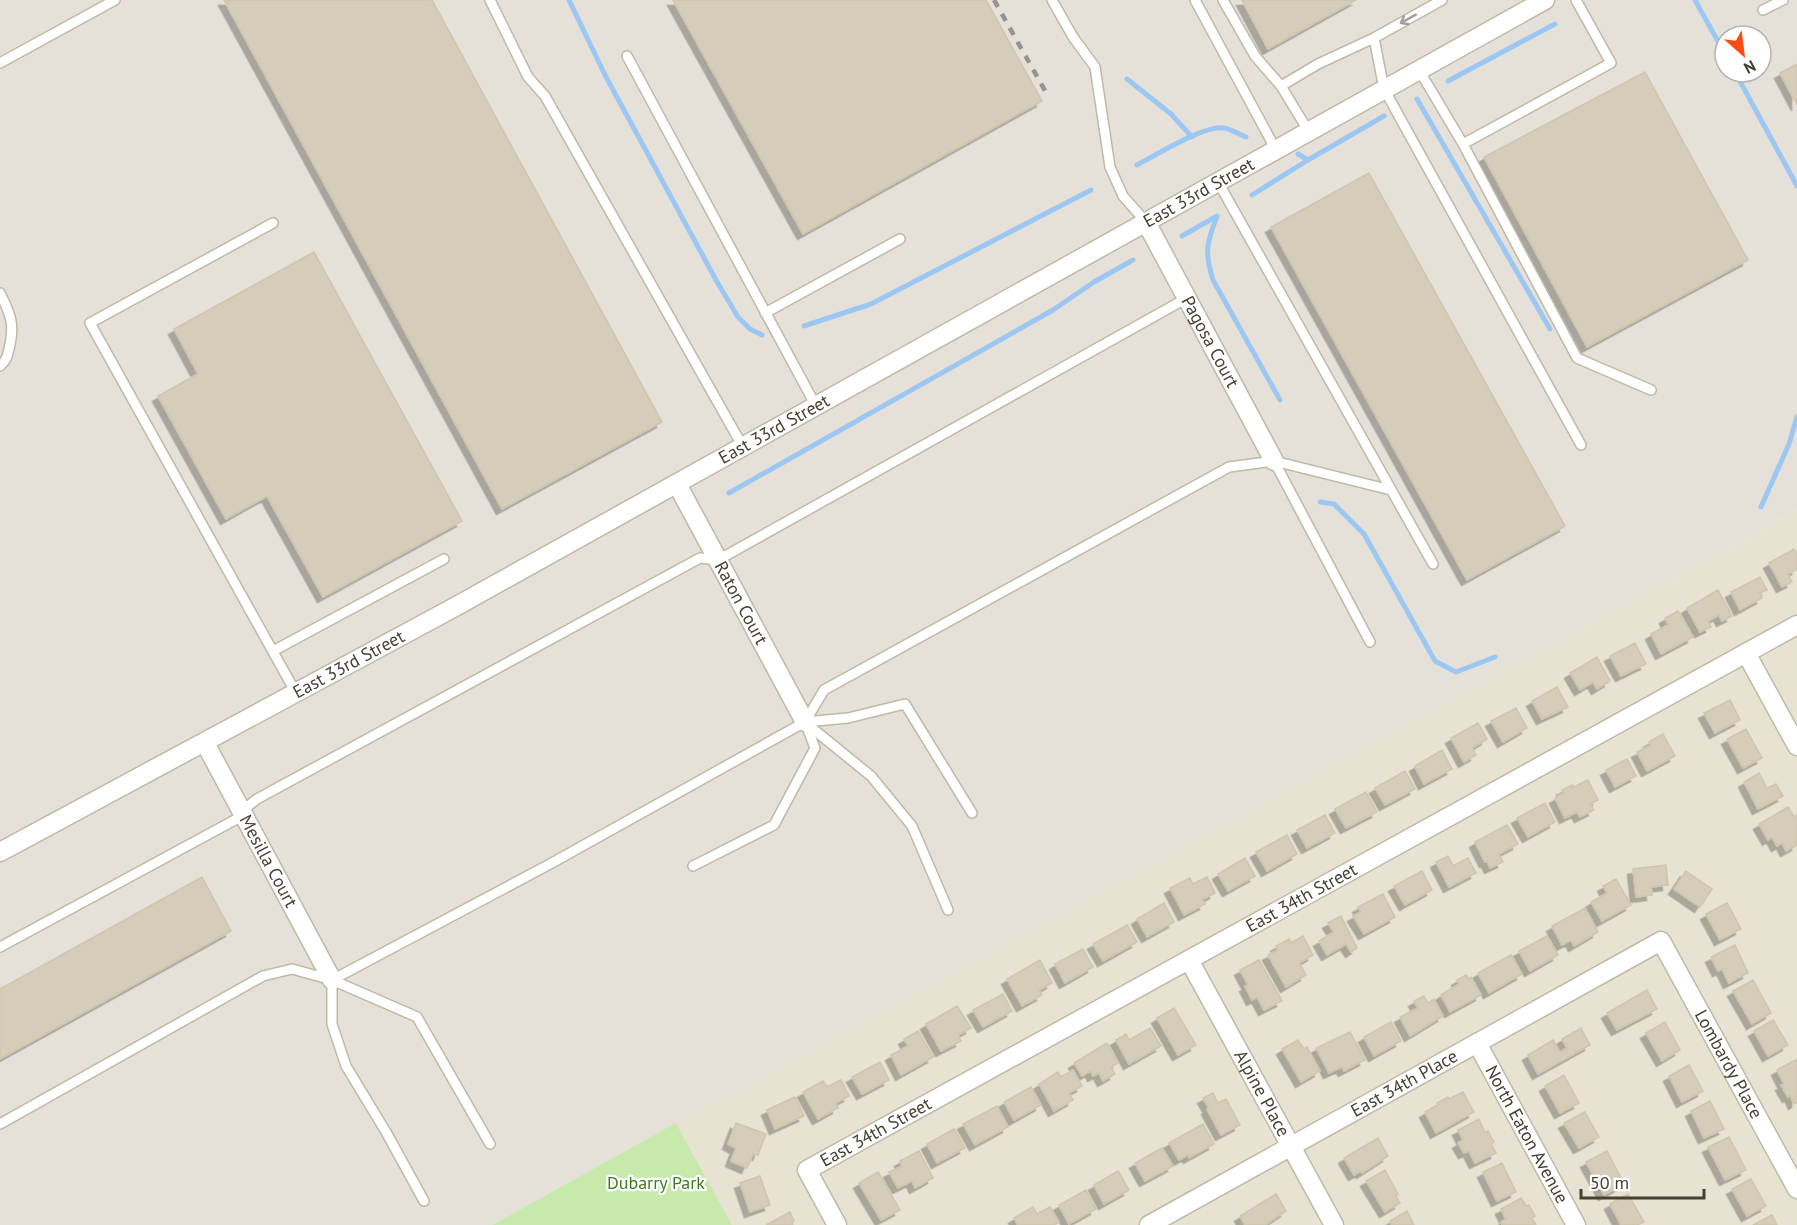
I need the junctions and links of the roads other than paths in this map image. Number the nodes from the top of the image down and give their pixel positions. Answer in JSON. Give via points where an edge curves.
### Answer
{"nodes":[{"id":1,"x":115,"y":0,"type":"edge"},
{"id":2,"x":489,"y":0,"type":"edge"},
{"id":3,"x":1052,"y":0,"type":"edge"},
{"id":4,"x":1195,"y":0,"type":"edge"},
{"id":5,"x":1223,"y":0,"type":"edge"},
{"id":6,"x":1442,"y":0,"type":"edge"},
{"id":7,"x":1545,"y":0,"type":"edge"},
{"id":8,"x":1576,"y":0,"type":"edge"},
{"id":9,"x":1783,"y":0,"type":"edge"},
{"id":10,"x":1763,"y":10,"type":"dead end"},
{"id":11,"x":1374,"y":38,"type":"junction"},
{"id":12,"x":627,"y":56,"type":"dead end"},
{"id":13,"x":0,"y":63,"type":"edge"},
{"id":14,"x":1419,"y":70,"type":"junction"},
{"id":15,"x":1281,"y":86,"type":"junction"},
{"id":16,"x":1384,"y":89,"type":"junction"},
{"id":17,"x":1309,"y":132,"type":"junction"},
{"id":18,"x":1463,"y":144,"type":"junction"},
{"id":19,"x":1276,"y":150,"type":"junction"},
{"id":20,"x":1218,"y":182,"type":"junction"},
{"id":21,"x":1146,"y":222,"type":"junction"},
{"id":22,"x":273,"y":223,"type":"dead end"},
{"id":23,"x":900,"y":239,"type":"dead end"},
{"id":24,"x":0,"y":293,"type":"edge"},
{"id":25,"x":1187,"y":298,"type":"junction"},
{"id":26,"x":765,"y":313,"type":"junction"},
{"id":27,"x":0,"y":366,"type":"edge"},
{"id":28,"x":1652,"y":390,"type":"dead end"},
{"id":29,"x":816,"y":406,"type":"junction"},
{"id":30,"x":1581,"y":445,"type":"dead end"},
{"id":31,"x":743,"y":447,"type":"junction"},
{"id":32,"x":1274,"y":461,"type":"junction"},
{"id":33,"x":677,"y":484,"type":"junction"},
{"id":34,"x":1390,"y":490,"type":"junction"},
{"id":35,"x":444,"y":559,"type":"dead end"},
{"id":36,"x":718,"y":560,"type":"junction"},
{"id":37,"x":1433,"y":564,"type":"dead end"},
{"id":38,"x":1797,"y":625,"type":"edge"},
{"id":39,"x":1370,"y":642,"type":"dead end"},
{"id":40,"x":273,"y":651,"type":"junction"},
{"id":41,"x":1746,"y":653,"type":"junction"},
{"id":42,"x":296,"y":693,"type":"junction"},
{"id":43,"x":805,"y":722,"type":"junction"},
{"id":44,"x":205,"y":743,"type":"junction"},
{"id":45,"x":1797,"y":747,"type":"edge"},
{"id":46,"x":972,"y":813,"type":"dead end"},
{"id":47,"x":244,"y":815,"type":"junction"},
{"id":48,"x":0,"y":852,"type":"edge"},
{"id":49,"x":693,"y":866,"type":"dead end"},
{"id":50,"x":948,"y":910,"type":"dead end"},
{"id":51,"x":1661,"y":941,"type":"joint"},
{"id":52,"x":0,"y":947,"type":"edge"},
{"id":53,"x":1189,"y":960,"type":"junction"},
{"id":54,"x":332,"y":980,"type":"junction"},
{"id":55,"x":1477,"y":1043,"type":"junction"},
{"id":56,"x":0,"y":1124,"type":"edge"},
{"id":57,"x":490,"y":1144,"type":"dead end"},
{"id":58,"x":1291,"y":1146,"type":"junction"},
{"id":59,"x":1797,"y":1189,"type":"edge"},
{"id":60,"x":424,"y":1201,"type":"dead end"},
{"id":61,"x":837,"y":1225,"type":"edge"},
{"id":62,"x":1149,"y":1225,"type":"edge"},
{"id":63,"x":1334,"y":1225,"type":"edge"},
{"id":64,"x":1576,"y":1225,"type":"edge"}],
"edges":[{"from":1,"to":13,"type":"lane"},
{"from":2,"to":31,"type":"lane","via":[[528,77],[545,96]]},
{"from":3,"to":21,"type":"lane","via":[[1095,67],[1110,167],[1123,196]]},
{"from":4,"to":19,"type":"lane"},
{"from":5,"to":15,"type":"lane","via":[[1255,56]]},
{"from":6,"to":11,"type":"lane","one_way":true},
{"from":7,"to":14,"type":"street","name":"East 33rd Street"},
{"from":8,"to":18,"type":"lane","via":[[1611,63]]},
{"from":9,"to":10,"type":"lane"},
{"from":11,"to":15,"type":"lane"},
{"from":11,"to":16,"type":"lane"},
{"from":12,"to":26,"type":"lane"},
{"from":14,"to":16,"type":"street","name":"East 33rd Street"},
{"from":14,"to":18,"type":"lane"},
{"from":15,"to":17,"type":"lane"},
{"from":16,"to":17,"type":"street","name":"East 33rd Street"},
{"from":16,"to":30,"type":"lane"},
{"from":17,"to":19,"type":"street","name":"East 33rd Street"},
{"from":18,"to":28,"type":"lane","via":[[1577,358]]},
{"from":19,"to":20,"type":"street","name":"East 33rd Street"},
{"from":20,"to":21,"type":"street","name":"East 33rd Street"},
{"from":20,"to":34,"type":"lane"},
{"from":21,"to":25,"type":"street","name":"Pagosa Court"},
{"from":21,"to":29,"type":"street","name":"East 33rd Street"},
{"from":22,"to":40,"type":"lane","via":[[90,323]]},
{"from":23,"to":26,"type":"lane"},
{"from":24,"to":27,"type":"lane","via":[[14,332],[6,361]]},
{"from":25,"to":32,"type":"street","name":"Pagosa Court"},
{"from":25,"to":36,"type":"lane"},
{"from":26,"to":29,"type":"lane"},
{"from":29,"to":31,"type":"street","name":"East 33rd Street"},
{"from":31,"to":33,"type":"street","name":"East 33rd Street"},
{"from":32,"to":34,"type":"lane"},
{"from":32,"to":39,"type":"lane"},
{"from":32,"to":43,"type":"lane","via":[[1229,467],[824,690]]},
{"from":33,"to":36,"type":"street","name":"Raton Court"},
{"from":33,"to":42,"type":"street","name":"East 33rd Street"},
{"from":34,"to":37,"type":"lane"},
{"from":35,"to":40,"type":"lane"},
{"from":36,"to":43,"type":"street","name":"Raton Court"},
{"from":36,"to":47,"type":"lane","via":[[700,558],[257,799]]},
{"from":38,"to":41,"type":"street","name":"East 34th Street"},
{"from":40,"to":42,"type":"lane"},
{"from":41,"to":45,"type":"street"},
{"from":41,"to":53,"type":"street","name":"East 34th Street"},
{"from":42,"to":44,"type":"street","name":"East 33rd Street"},
{"from":43,"to":46,"type":"lane","via":[[848,718],[905,704]]},
{"from":43,"to":49,"type":"lane","via":[[815,748],[774,825]]},
{"from":43,"to":50,"type":"lane","via":[[871,776],[912,826]]},
{"from":43,"to":54,"type":"lane"},
{"from":44,"to":47,"type":"street","name":"Mesilla Court"},
{"from":44,"to":48,"type":"street","name":"East 33rd Street"},
{"from":47,"to":52,"type":"lane"},
{"from":47,"to":54,"type":"street","name":"Mesilla Court"},
{"from":51,"to":55,"type":"street","name":"East 34th Place"},
{"from":51,"to":59,"type":"street","name":"Lombardy Place"},
{"from":53,"to":58,"type":"street","name":"Alpine Place"},
{"from":53,"to":61,"type":"street","name":"East 34th Street","via":[[807,1170]]},
{"from":54,"to":56,"type":"lane","via":[[292,969],[263,976]]},
{"from":54,"to":57,"type":"lane","via":[[417,1017]]},
{"from":54,"to":60,"type":"lane","via":[[332,1024],[346,1066]]},
{"from":55,"to":58,"type":"street","name":"East 34th Place"},
{"from":55,"to":64,"type":"street","name":"North Eaton Avenue"},
{"from":58,"to":62,"type":"street","name":"East 34th Place"},
{"from":58,"to":63,"type":"street","name":"Alpine Place"}]}
